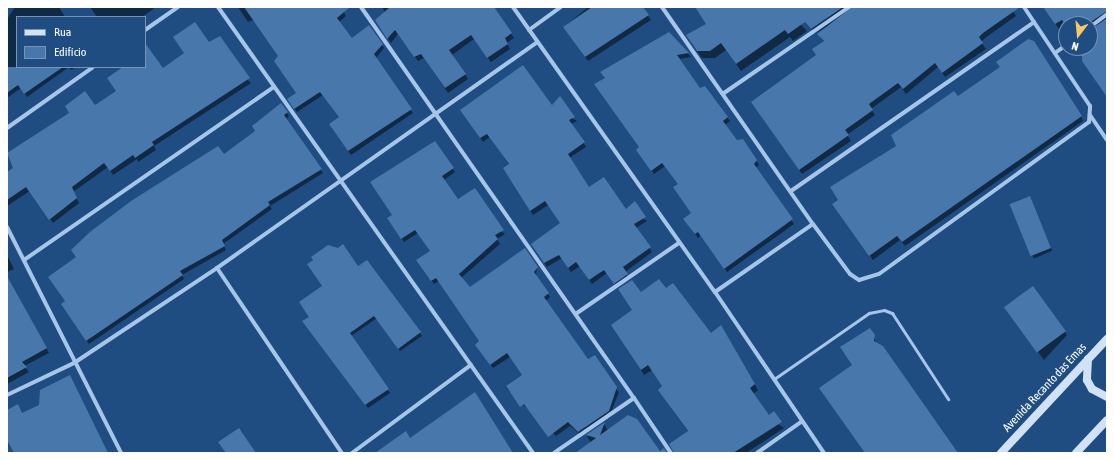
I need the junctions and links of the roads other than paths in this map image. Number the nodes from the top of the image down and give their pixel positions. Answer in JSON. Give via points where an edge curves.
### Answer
{"nodes":[{"id":1,"x":178,"y":7,"type":"edge"},
{"id":2,"x":218,"y":7,"type":"edge"},
{"id":3,"x":361,"y":7,"type":"edge"},
{"id":4,"x":512,"y":7,"type":"edge"},
{"id":5,"x":561,"y":7,"type":"edge"},
{"id":6,"x":662,"y":7,"type":"edge"},
{"id":7,"x":848,"y":7,"type":"edge"},
{"id":8,"x":1024,"y":7,"type":"edge"},
{"id":9,"x":1107,"y":14,"type":"edge"},
{"id":10,"x":1098,"y":21,"type":"edge"},
{"id":11,"x":1034,"y":22,"type":"junction"},
{"id":12,"x":146,"y":29,"type":"edge"},
{"id":13,"x":529,"y":30,"type":"junction"},
{"id":14,"x":537,"y":42,"type":"junction"},
{"id":15,"x":1058,"y":51,"type":"edge"},
{"id":16,"x":1055,"y":53,"type":"junction"},
{"id":17,"x":92,"y":68,"type":"edge"},
{"id":18,"x":274,"y":87,"type":"junction"},
{"id":19,"x":724,"y":93,"type":"junction"},
{"id":20,"x":437,"y":113,"type":"junction"},
{"id":21,"x":1090,"y":115,"type":"junction"},
{"id":22,"x":7,"y":128,"type":"edge"},
{"id":23,"x":1107,"y":140,"type":"edge"},
{"id":24,"x":341,"y":180,"type":"junction"},
{"id":25,"x":791,"y":191,"type":"junction"},
{"id":26,"x":813,"y":224,"type":"junction"},
{"id":27,"x":7,"y":228,"type":"edge"},
{"id":28,"x":679,"y":243,"type":"junction"},
{"id":29,"x":24,"y":260,"type":"junction"},
{"id":30,"x":217,"y":268,"type":"junction"},
{"id":31,"x":715,"y":292,"type":"junction"},
{"id":32,"x":577,"y":313,"type":"junction"},
{"id":33,"x":1107,"y":339,"type":"edge"},
{"id":34,"x":1088,"y":359,"type":"junction"},
{"id":35,"x":74,"y":363,"type":"junction"},
{"id":36,"x":471,"y":365,"type":"junction"},
{"id":37,"x":774,"y":379,"type":"junction"},
{"id":38,"x":7,"y":395,"type":"edge"},
{"id":39,"x":1107,"y":397,"type":"edge"},
{"id":40,"x":634,"y":398,"type":"junction"},
{"id":41,"x":948,"y":399,"type":"dead end"},
{"id":42,"x":1107,"y":420,"type":"edge"},
{"id":43,"x":801,"y":422,"type":"junction"},
{"id":44,"x":121,"y":453,"type":"edge"},
{"id":45,"x":342,"y":453,"type":"edge"},
{"id":46,"x":352,"y":453,"type":"edge"},
{"id":47,"x":533,"y":453,"type":"edge"},
{"id":48,"x":554,"y":453,"type":"edge"},
{"id":49,"x":671,"y":453,"type":"edge"},
{"id":50,"x":757,"y":453,"type":"edge"},
{"id":51,"x":824,"y":453,"type":"edge"},
{"id":52,"x":1001,"y":453,"type":"edge"},
{"id":53,"x":1076,"y":453,"type":"edge"}],
"edges":[{"from":1,"to":12,"type":"street"},
{"from":2,"to":18,"type":"street"},
{"from":3,"to":20,"type":"street"},
{"from":4,"to":13,"type":"street"},
{"from":5,"to":13,"type":"street"},
{"from":6,"to":19,"type":"street"},
{"from":7,"to":19,"type":"street"},
{"from":8,"to":11,"type":"street"},
{"from":9,"to":10,"type":"street"},
{"from":11,"to":16,"type":"street"},
{"from":11,"to":25,"type":"street"},
{"from":13,"to":14,"type":"street"},
{"from":14,"to":20,"type":"street"},
{"from":14,"to":28,"type":"street"},
{"from":15,"to":16,"type":"street"},
{"from":16,"to":21,"type":"street","via":[[1090,106]]},
{"from":17,"to":22,"type":"street"},
{"from":18,"to":24,"type":"street"},
{"from":18,"to":29,"type":"street"},
{"from":19,"to":25,"type":"street"},
{"from":20,"to":24,"type":"street"},
{"from":20,"to":32,"type":"street"},
{"from":21,"to":23,"type":"street"},
{"from":21,"to":26,"type":"street","via":[[1077,134],[869,280],[858,280],[850,274]]},
{"from":24,"to":30,"type":"street"},
{"from":24,"to":36,"type":"street"},
{"from":25,"to":26,"type":"street"},
{"from":26,"to":31,"type":"street"},
{"from":27,"to":29,"type":"street"},
{"from":28,"to":31,"type":"street"},
{"from":28,"to":32,"type":"street"},
{"from":29,"to":35,"type":"street"},
{"from":30,"to":35,"type":"street"},
{"from":30,"to":45,"type":"street"},
{"from":31,"to":37,"type":"street"},
{"from":32,"to":40,"type":"street"},
{"from":33,"to":34,"type":"main road","name":"Avenida Recanto das Emas"},
{"from":34,"to":39,"type":"main road","via":[[1087,380],[1092,389]]},
{"from":34,"to":52,"type":"main road","name":"Avenida Recanto das Emas"},
{"from":35,"to":38,"type":"street"},
{"from":35,"to":44,"type":"street"},
{"from":36,"to":46,"type":"street"},
{"from":36,"to":47,"type":"street"},
{"from":37,"to":41,"type":"lane","via":[[869,313],[884,310],[892,314]]},
{"from":37,"to":43,"type":"street"},
{"from":40,"to":48,"type":"street"},
{"from":40,"to":49,"type":"street"},
{"from":42,"to":53,"type":"main road"},
{"from":43,"to":50,"type":"street"},
{"from":43,"to":51,"type":"street"}]}
